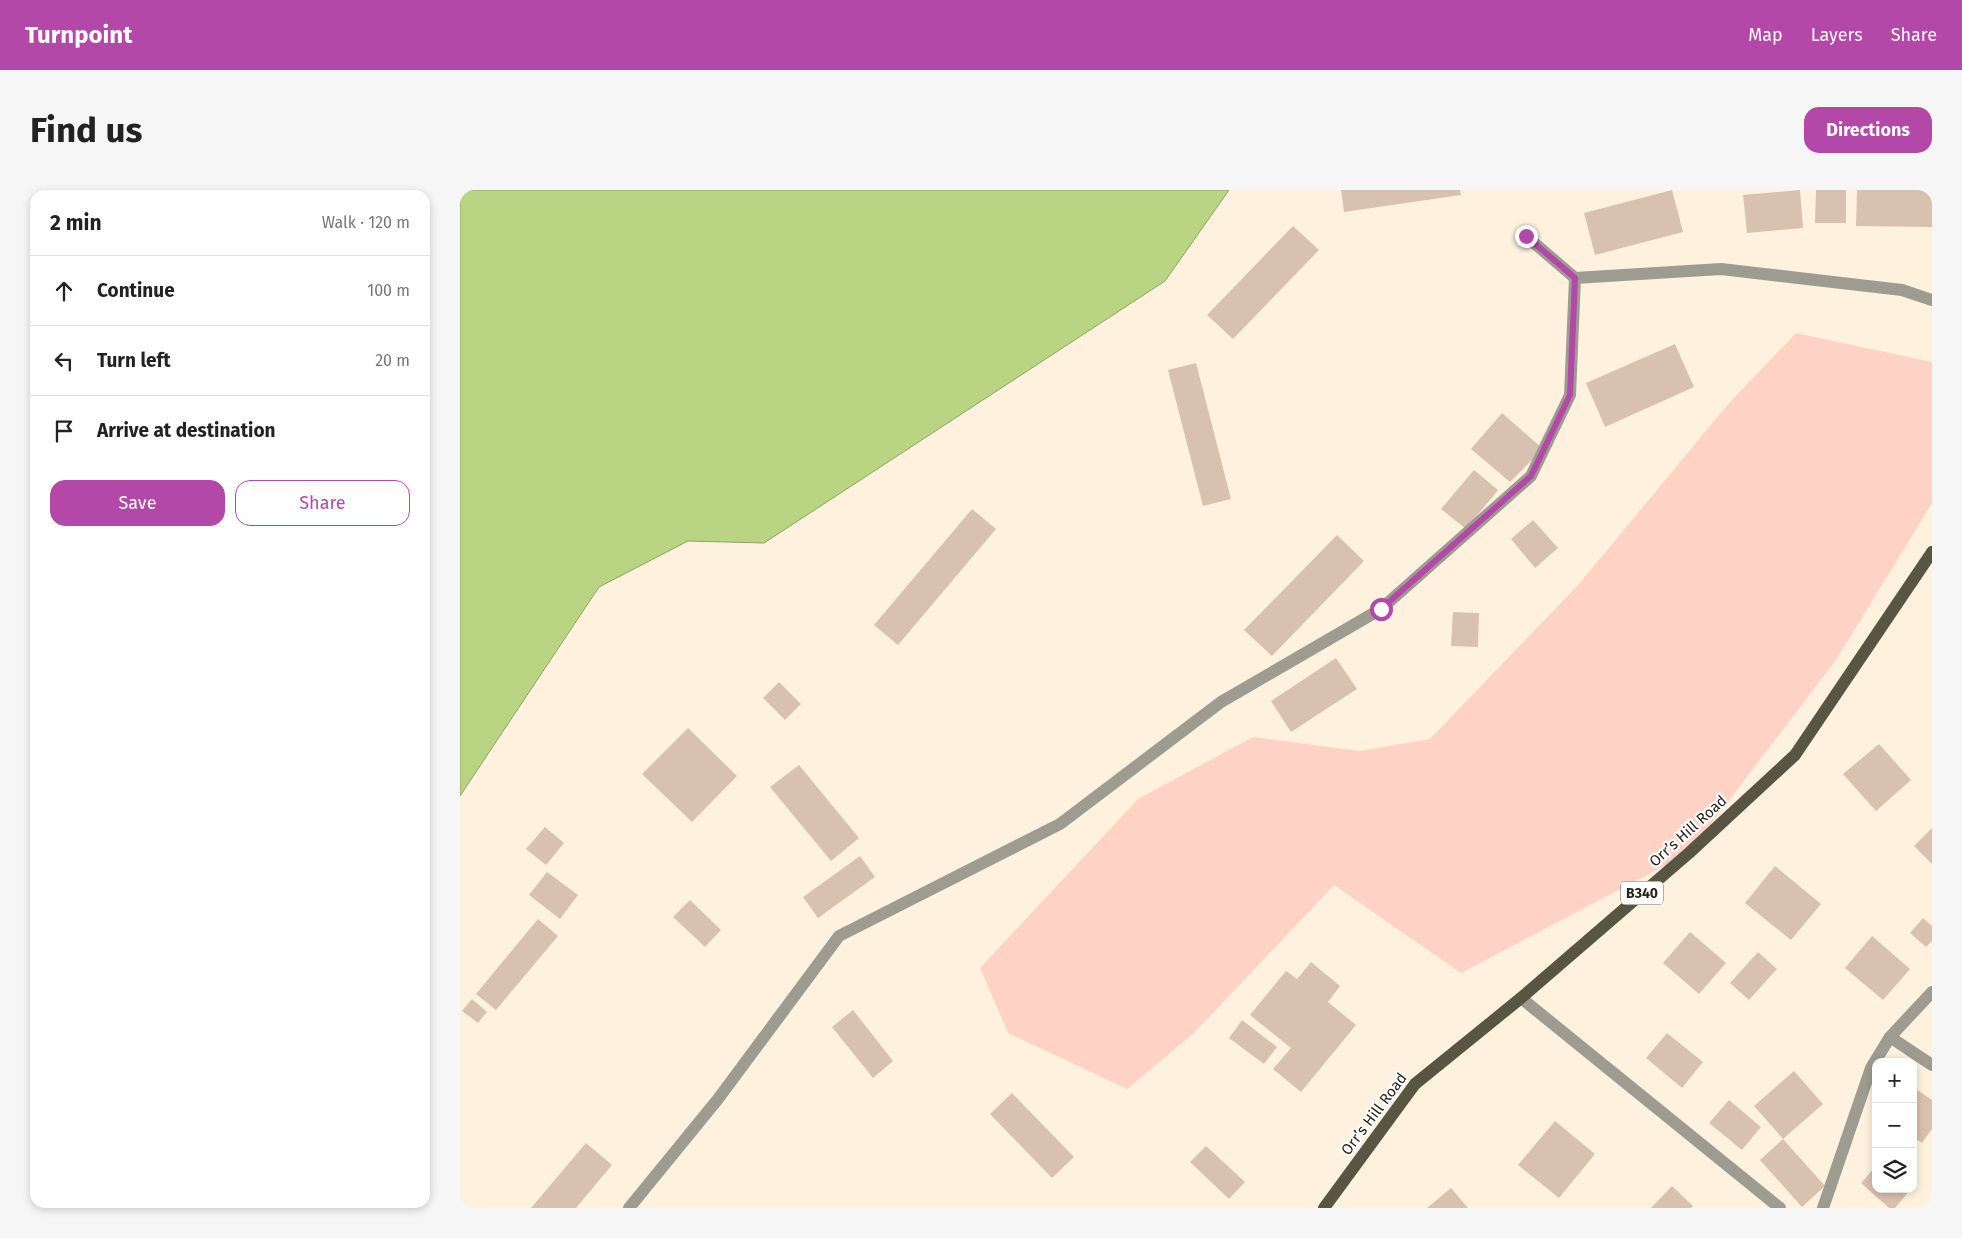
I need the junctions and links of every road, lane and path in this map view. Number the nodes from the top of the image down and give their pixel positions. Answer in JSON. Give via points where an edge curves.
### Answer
{"nodes":[{"id":1,"x":1526,"y":236,"type":"dead end"},
{"id":2,"x":1575,"y":278,"type":"junction"},
{"id":3,"x":1932,"y":300,"type":"edge"},
{"id":4,"x":1932,"y":552,"type":"edge"},
{"id":5,"x":1932,"y":992,"type":"edge"},
{"id":6,"x":1521,"y":998,"type":"junction"},
{"id":7,"x":1890,"y":1036,"type":"junction"},
{"id":8,"x":1932,"y":1065,"type":"edge"},
{"id":9,"x":628,"y":1208,"type":"edge"},
{"id":10,"x":1324,"y":1208,"type":"edge"},
{"id":11,"x":1780,"y":1208,"type":"edge"},
{"id":12,"x":1823,"y":1208,"type":"edge"}],
"edges":[{"from":1,"to":2,"type":"street"},
{"from":2,"to":3,"type":"street","via":[[1721,269],[1902,290]]},
{"from":2,"to":9,"type":"street","via":[[1570,395],[1531,476],[1381,609],[1221,702],[1060,824],[839,936],[718,1098]]},
{"from":4,"to":6,"type":"main road","name":"Orr’s Hill Road","number":"B340","via":[[1795,755]]},
{"from":5,"to":7,"type":"street"},
{"from":6,"to":10,"type":"main road","name":"Orr’s Hill Road","number":"B340","via":[[1415,1084]]},
{"from":6,"to":11,"type":"street"},
{"from":7,"to":8,"type":"street"},
{"from":7,"to":12,"type":"street","via":[[1871,1068]]}]}
